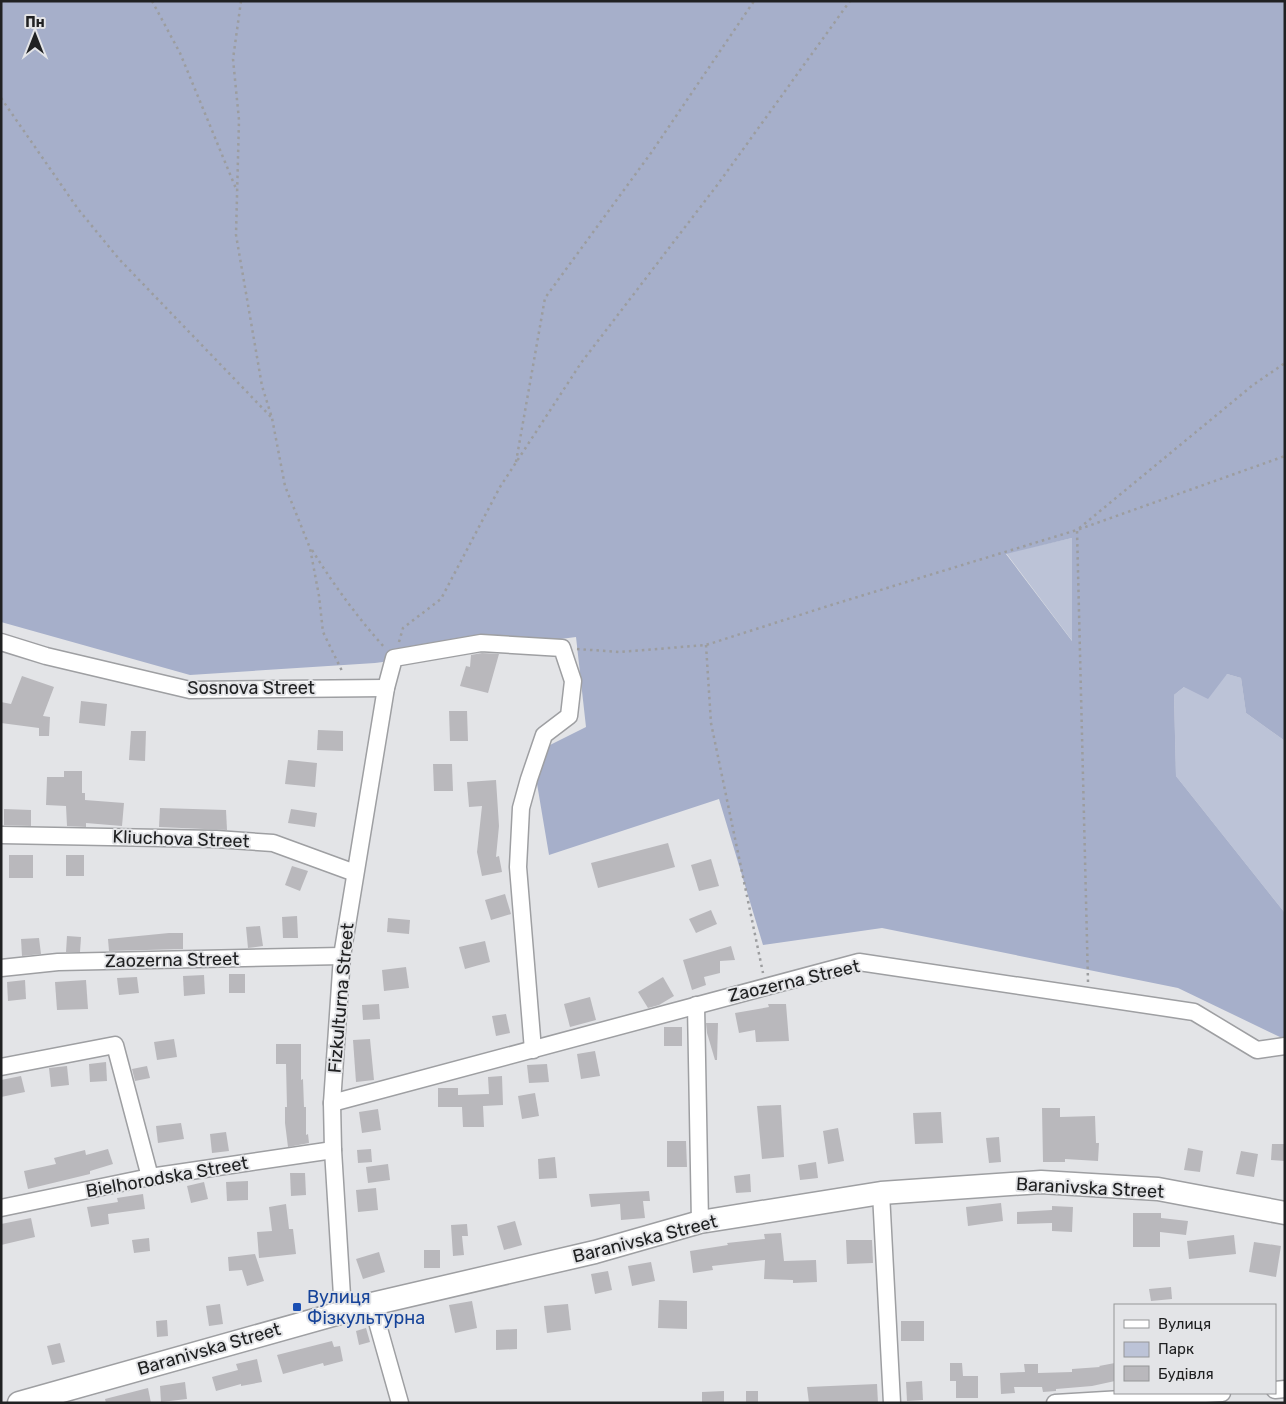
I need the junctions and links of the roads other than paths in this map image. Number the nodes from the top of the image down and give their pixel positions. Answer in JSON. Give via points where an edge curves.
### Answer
{"nodes":[{"id":1,"x":1,"y":642,"type":"edge"},
{"id":2,"x":386,"y":688,"type":"junction"},
{"id":3,"x":1,"y":835,"type":"edge"},
{"id":4,"x":355,"y":873,"type":"junction"},
{"id":5,"x":342,"y":956,"type":"junction"},
{"id":6,"x":1,"y":968,"type":"edge"},
{"id":7,"x":696,"y":1005,"type":"junction"},
{"id":8,"x":1285,"y":1046,"type":"edge"},
{"id":9,"x":533,"y":1050,"type":"junction"},
{"id":10,"x":1,"y":1066,"type":"edge"},
{"id":11,"x":332,"y":1103,"type":"junction"},
{"id":12,"x":333,"y":1150,"type":"junction"},
{"id":13,"x":150,"y":1177,"type":"junction"},
{"id":14,"x":882,"y":1193,"type":"junction"},
{"id":15,"x":1,"y":1208,"type":"edge"},
{"id":16,"x":1285,"y":1213,"type":"edge"},
{"id":17,"x":700,"y":1222,"type":"junction"},
{"id":18,"x":372,"y":1304,"type":"junction"},
{"id":19,"x":342,"y":1312,"type":"junction"},
{"id":20,"x":1205,"y":1394,"type":"edge"},
{"id":21,"x":19,"y":1403,"type":"edge"},
{"id":22,"x":400,"y":1403,"type":"edge"},
{"id":23,"x":892,"y":1403,"type":"edge"},
{"id":24,"x":1055,"y":1403,"type":"edge"}],
"edges":[{"from":1,"to":2,"type":"street","name":"Sosnova Street","via":[[190,690]]},
{"from":2,"to":4,"type":"street","name":"Fizkulturna Street"},
{"from":2,"to":9,"type":"street","name":"Fizkulturna Street","via":[[394,658],[482,643],[562,648],[573,681],[569,716],[544,735],[521,808],[518,867]]},
{"from":3,"to":4,"type":"street","name":"Kliuchova Street","via":[[273,843]]},
{"from":4,"to":5,"type":"street","name":"Fizkulturna Street"},
{"from":5,"to":6,"type":"street","name":"Zaozerna Street","via":[[58,962]]},
{"from":5,"to":11,"type":"street","name":"Fizkulturna Street"},
{"from":7,"to":8,"type":"street","name":"Zaozerna Street","via":[[859,962],[1194,1012],[1257,1050]]},
{"from":7,"to":9,"type":"street","name":"Zaozerna Street"},
{"from":7,"to":17,"type":"street"},
{"from":9,"to":11,"type":"street","name":"Zaozerna Street"},
{"from":10,"to":13,"type":"street","via":[[115,1045]]},
{"from":11,"to":12,"type":"street","name":"Fizkulturna Street"},
{"from":12,"to":13,"type":"street","name":"Bielhorodska Street"},
{"from":12,"to":19,"type":"street","name":"Fizkulturna Street"},
{"from":13,"to":15,"type":"street","name":"Bielhorodska Street"},
{"from":14,"to":16,"type":"main road","name":"Baranivska Street","via":[[1041,1182],[1158,1189]]},
{"from":14,"to":17,"type":"main road","name":"Baranivska Street"},
{"from":14,"to":23,"type":"street"},
{"from":17,"to":18,"type":"main road","name":"Baranivska Street","via":[[595,1252]]},
{"from":18,"to":19,"type":"main road","name":"Baranivska Street"},
{"from":18,"to":22,"type":"street"},
{"from":19,"to":21,"type":"main road","name":"Baranivska Street"},
{"from":20,"to":24,"type":"street"}]}
